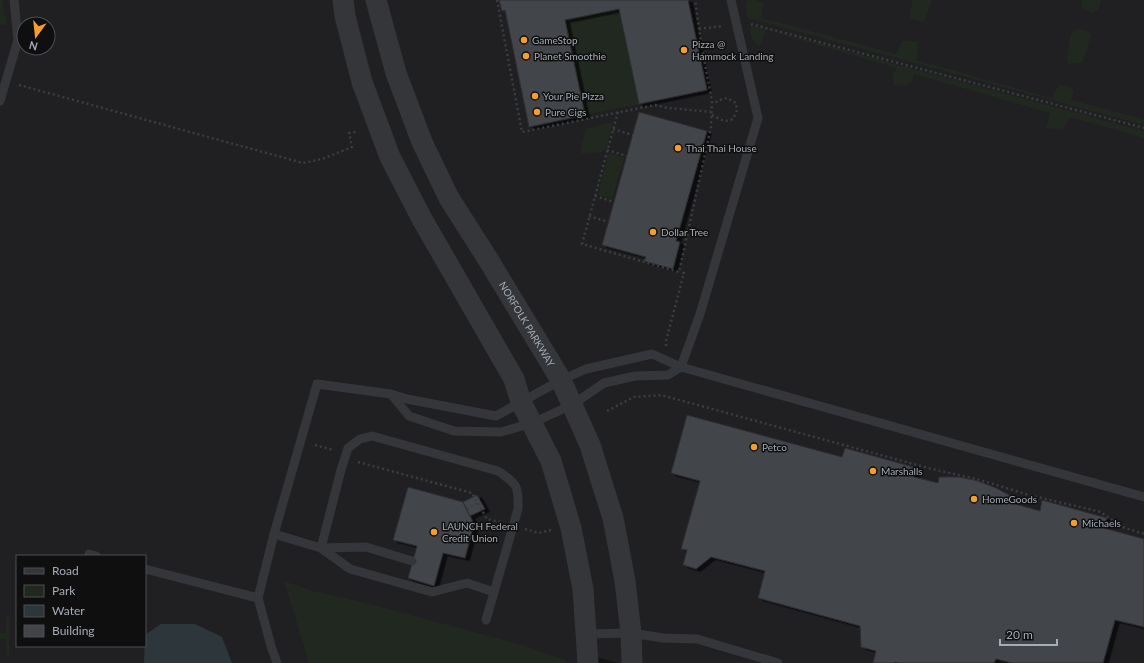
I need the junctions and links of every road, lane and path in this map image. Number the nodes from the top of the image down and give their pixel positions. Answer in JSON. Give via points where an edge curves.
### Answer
{"nodes":[{"id":1,"x":14,"y":0,"type":"edge"},
{"id":2,"x":343,"y":0,"type":"edge"},
{"id":3,"x":376,"y":0,"type":"edge"},
{"id":4,"x":497,"y":0,"type":"edge"},
{"id":5,"x":694,"y":0,"type":"edge"},
{"id":6,"x":731,"y":0,"type":"edge"},
{"id":7,"x":736,"y":24,"type":"junction"},
{"id":8,"x":699,"y":29,"type":"junction"},
{"id":9,"x":6,"y":82,"type":"junction"},
{"id":10,"x":0,"y":101,"type":"edge"},
{"id":11,"x":712,"y":104,"type":"junction"},
{"id":12,"x":618,"y":112,"type":"junction"},
{"id":13,"x":712,"y":114,"type":"junction"},
{"id":14,"x":1144,"y":128,"type":"edge"},
{"id":15,"x":613,"y":129,"type":"junction"},
{"id":16,"x":356,"y":132,"type":"dead end"},
{"id":17,"x":633,"y":135,"type":"dead end"},
{"id":18,"x":607,"y":150,"type":"junction"},
{"id":19,"x":627,"y":156,"type":"dead end"},
{"id":20,"x":594,"y":196,"type":"junction"},
{"id":21,"x":614,"y":202,"type":"dead end"},
{"id":22,"x":589,"y":216,"type":"junction"},
{"id":23,"x":608,"y":222,"type":"dead end"},
{"id":24,"x":679,"y":272,"type":"junction"},
{"id":25,"x":666,"y":361,"type":"junction"},
{"id":26,"x":681,"y":367,"type":"junction"},
{"id":27,"x":665,"y":376,"type":"junction"},
{"id":28,"x":561,"y":380,"type":"junction"},
{"id":29,"x":390,"y":394,"type":"junction"},
{"id":30,"x":665,"y":396,"type":"junction"},
{"id":31,"x":521,"y":402,"type":"junction"},
{"id":32,"x":572,"y":405,"type":"junction"},
{"id":33,"x":607,"y":411,"type":"dead end"},
{"id":34,"x":532,"y":423,"type":"junction"},
{"id":35,"x":315,"y":445,"type":"dead end"},
{"id":36,"x":346,"y":455,"type":"junction"},
{"id":37,"x":1144,"y":497,"type":"edge"},
{"id":38,"x":478,"y":503,"type":"junction"},
{"id":39,"x":467,"y":509,"type":"dead end"},
{"id":40,"x":513,"y":526,"type":"junction"},
{"id":41,"x":553,"y":530,"type":"dead end"},
{"id":42,"x":274,"y":534,"type":"junction"},
{"id":43,"x":1144,"y":534,"type":"edge"},
{"id":44,"x":321,"y":548,"type":"junction"},
{"id":45,"x":412,"y":561,"type":"dead end"},
{"id":46,"x":146,"y":569,"type":"edge"},
{"id":47,"x":494,"y":592,"type":"junction"},
{"id":48,"x":258,"y":598,"type":"junction"},
{"id":49,"x":486,"y":620,"type":"dead end"},
{"id":50,"x":631,"y":633,"type":"junction"},
{"id":51,"x":587,"y":634,"type":"junction"},
{"id":52,"x":277,"y":663,"type":"edge"},
{"id":53,"x":588,"y":663,"type":"edge"},
{"id":54,"x":632,"y":663,"type":"edge"},
{"id":55,"x":778,"y":663,"type":"edge"}],
"edges":[{"from":1,"to":9,"type":"lane","via":[[18,40]]},
{"from":2,"to":31,"type":"street","via":[[362,82],[390,157],[422,219],[514,379]]},
{"from":3,"to":28,"type":"street","name":"NORFOLK PARKWAY","via":[[396,73],[422,142],[445,191]]},
{"from":4,"to":12,"type":"path","via":[[522,132]]},
{"from":5,"to":8,"type":"path"},
{"from":6,"to":7,"type":"lane"},
{"from":7,"to":8,"type":"path"},
{"from":7,"to":14,"type":"path","via":[[748,23]]},
{"from":7,"to":26,"type":"lane","via":[[758,118],[700,314]]},
{"from":8,"to":11,"type":"path"},
{"from":9,"to":10,"type":"lane"},
{"from":9,"to":16,"type":"path","via":[[303,163],[322,159],[352,147],[349,133]]},
{"from":11,"to":13,"type":"path"},
{"from":11,"to":13,"type":"path","via":[[727,98],[736,103],[737,110],[733,119],[728,121]]},
{"from":12,"to":13,"type":"path","via":[[655,105]]},
{"from":12,"to":15,"type":"path"},
{"from":13,"to":24,"type":"path"},
{"from":15,"to":17,"type":"path"},
{"from":15,"to":18,"type":"path"},
{"from":18,"to":19,"type":"path"},
{"from":18,"to":20,"type":"path"},
{"from":20,"to":21,"type":"path"},
{"from":20,"to":22,"type":"path"},
{"from":22,"to":23,"type":"path"},
{"from":22,"to":24,"type":"path","via":[[582,244]]},
{"from":24,"to":25,"type":"path","via":[[684,273],[666,341]]},
{"from":25,"to":26,"type":"lane"},
{"from":25,"to":28,"type":"lane","via":[[652,354],[586,369]]},
{"from":26,"to":27,"type":"lane"},
{"from":26,"to":37,"type":"lane"},
{"from":27,"to":30,"type":"path"},
{"from":27,"to":32,"type":"lane","via":[[635,376],[604,383]]},
{"from":28,"to":31,"type":"lane"},
{"from":28,"to":32,"type":"street","name":"NORFOLK PARKWAY"},
{"from":29,"to":31,"type":"lane","via":[[496,416]]},
{"from":29,"to":34,"type":"lane","via":[[410,416],[454,431],[501,432]]},
{"from":29,"to":42,"type":"lane","via":[[317,384]]},
{"from":30,"to":33,"type":"path","via":[[634,397]]},
{"from":30,"to":43,"type":"path","via":[[1029,495],[1101,512],[1116,525]]},
{"from":31,"to":34,"type":"street"},
{"from":32,"to":34,"type":"lane"},
{"from":32,"to":50,"type":"street","name":"NORFOLK PARKWAY","via":[[590,445],[613,518],[625,581]]},
{"from":34,"to":51,"type":"street","via":[[551,462],[571,528],[583,589]]},
{"from":35,"to":36,"type":"path"},
{"from":36,"to":38,"type":"path","via":[[361,463],[472,493]]},
{"from":36,"to":40,"type":"lane","via":[[348,448],[354,443],[372,436],[498,471],[512,481],[518,493],[518,509]]},
{"from":36,"to":44,"type":"lane"},
{"from":38,"to":39,"type":"path"},
{"from":38,"to":40,"type":"path","via":[[487,519]]},
{"from":40,"to":41,"type":"path","via":[[539,533]]},
{"from":40,"to":47,"type":"lane"},
{"from":42,"to":44,"type":"lane"},
{"from":42,"to":48,"type":"lane"},
{"from":44,"to":45,"type":"lane","via":[[366,547]]},
{"from":44,"to":47,"type":"lane","via":[[350,569],[432,592],[467,583]]},
{"from":46,"to":48,"type":"lane"},
{"from":47,"to":49,"type":"lane"},
{"from":48,"to":52,"type":"lane"},
{"from":50,"to":51,"type":"lane"},
{"from":50,"to":54,"type":"street","name":"NORFOLK PARKWAY"},
{"from":50,"to":55,"type":"lane","via":[[663,638],[697,639]]},
{"from":51,"to":53,"type":"street"}]}
